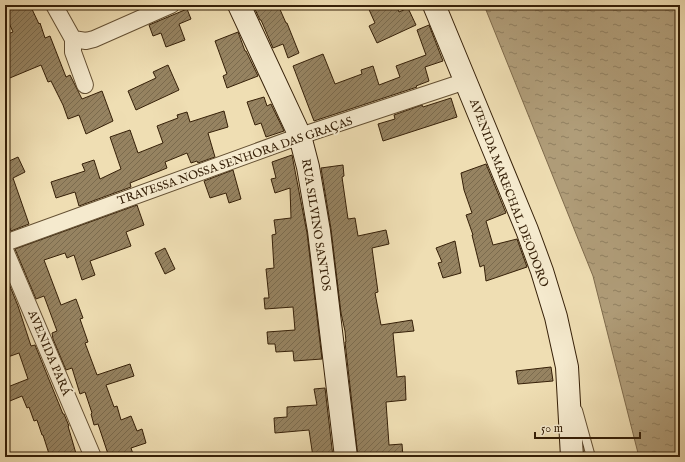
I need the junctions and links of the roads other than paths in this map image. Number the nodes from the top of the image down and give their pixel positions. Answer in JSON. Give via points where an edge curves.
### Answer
{"nodes":[{"id":1,"x":54,"y":5,"type":"edge"},
{"id":2,"x":171,"y":5,"type":"edge"},
{"id":3,"x":239,"y":5,"type":"edge"},
{"id":4,"x":434,"y":5,"type":"edge"},
{"id":5,"x":73,"y":39,"type":"junction"},
{"id":6,"x":466,"y":81,"type":"junction"},
{"id":7,"x":85,"y":84,"type":"dead end"},
{"id":8,"x":300,"y":136,"type":"junction"},
{"id":9,"x":5,"y":243,"type":"edge"},
{"id":10,"x":5,"y":250,"type":"edge"},
{"id":11,"x":567,"y":366,"type":"junction"},
{"id":12,"x":92,"y":457,"type":"edge"},
{"id":13,"x":346,"y":457,"type":"edge"},
{"id":14,"x":572,"y":457,"type":"edge"},
{"id":15,"x":591,"y":457,"type":"edge"}],
"edges":[{"from":1,"to":5,"type":"street"},
{"from":2,"to":5,"type":"street","via":[[94,39]]},
{"from":3,"to":8,"type":"street","name":"RUA SILVINO SANTOS"},
{"from":4,"to":6,"type":"street","name":"AVENIDA MARECHAL DEODORO"},
{"from":5,"to":7,"type":"street","via":[[73,52]]},
{"from":6,"to":8,"type":"street","name":"TRAVESSA NOSSA SENHORA DAS GRAÇAS"},
{"from":6,"to":11,"type":"street","name":"AVENIDA MARECHAL DEODORO","via":[[542,271]]},
{"from":8,"to":9,"type":"street","name":"TRAVESSA NOSSA SENHORA DAS GRAÇAS"},
{"from":8,"to":13,"type":"street","name":"RUA SILVINO SANTOS","via":[[319,231]]},
{"from":10,"to":12,"type":"street","name":"AVENIDA PARÁ"},
{"from":11,"to":14,"type":"street","name":"AVENIDA MARECHAL DEODORO"},
{"from":11,"to":15,"type":"lane"}]}
